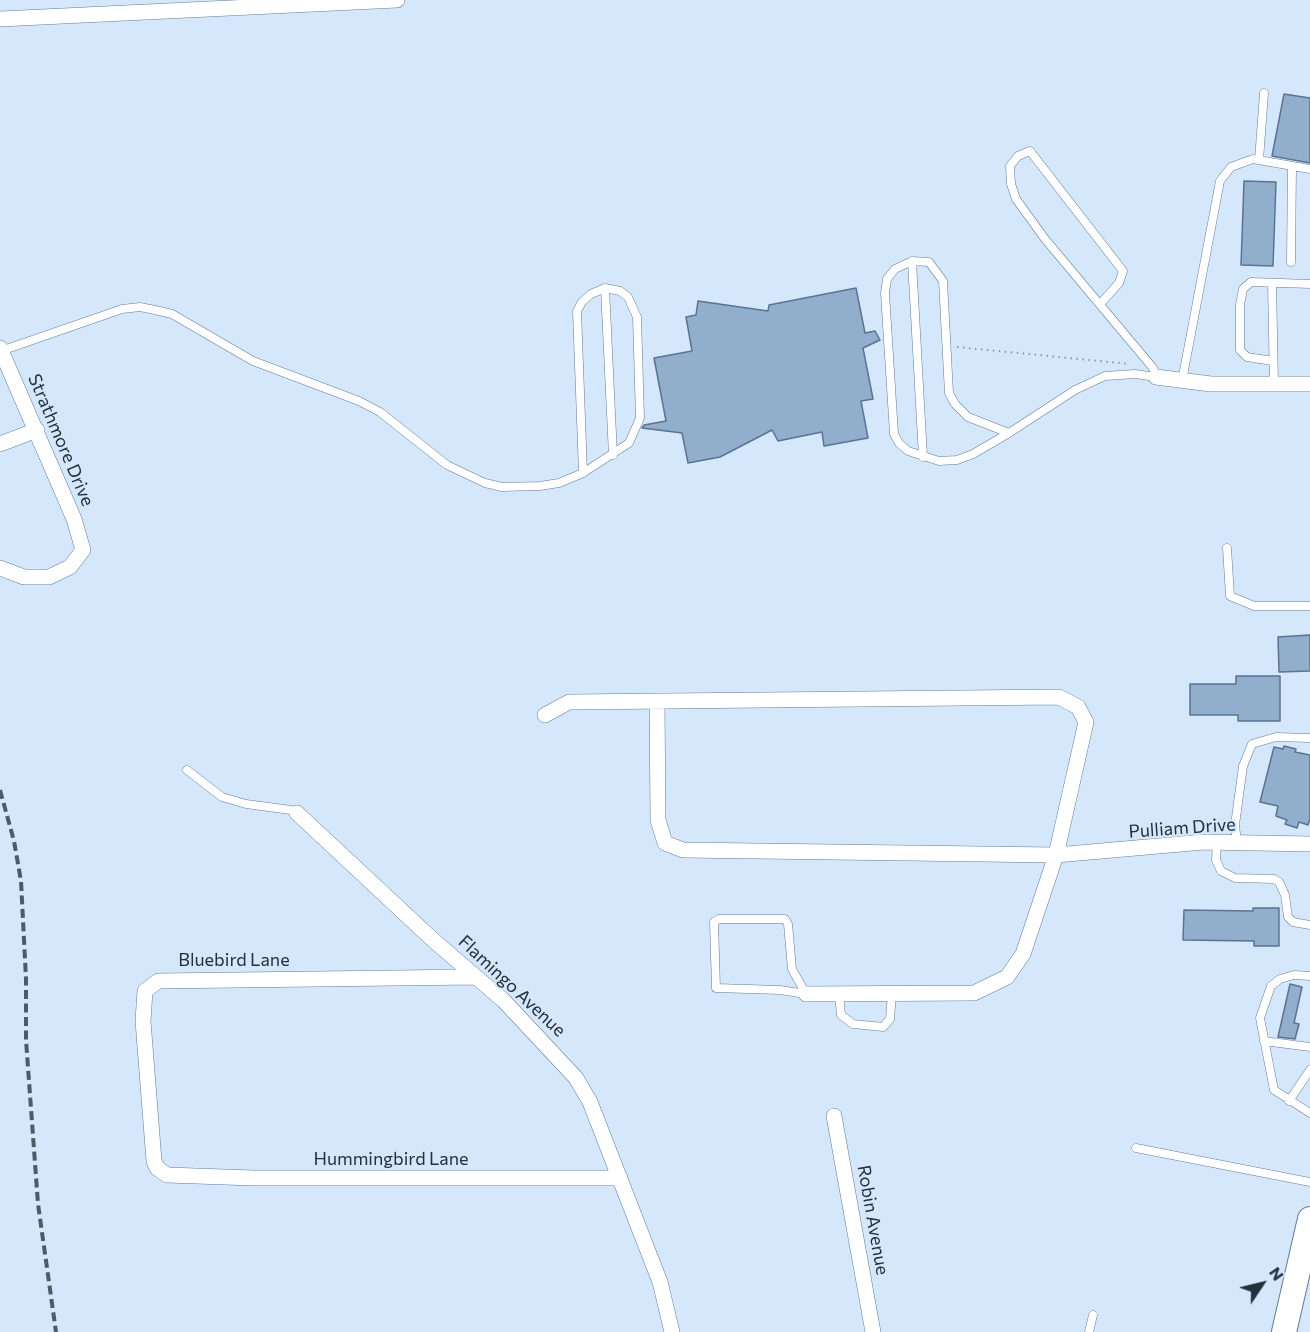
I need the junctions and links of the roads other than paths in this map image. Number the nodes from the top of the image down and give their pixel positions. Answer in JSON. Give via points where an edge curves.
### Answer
{"nodes":[{"id":1,"x":397,"y":0,"type":"edge"},
{"id":2,"x":0,"y":19,"type":"edge"},
{"id":3,"x":1264,"y":93,"type":"dead end"},
{"id":4,"x":1258,"y":160,"type":"junction"},
{"id":5,"x":1292,"y":166,"type":"junction"},
{"id":6,"x":1310,"y":169,"type":"edge"},
{"id":7,"x":912,"y":261,"type":"junction"},
{"id":8,"x":1291,"y":262,"type":"dead end"},
{"id":9,"x":1272,"y":283,"type":"junction"},
{"id":10,"x":1310,"y":284,"type":"edge"},
{"id":11,"x":605,"y":288,"type":"junction"},
{"id":12,"x":1101,"y":303,"type":"junction"},
{"id":13,"x":1,"y":350,"type":"edge"},
{"id":14,"x":1273,"y":361,"type":"junction"},
{"id":15,"x":1155,"y":373,"type":"junction"},
{"id":16,"x":1181,"y":382,"type":"junction"},
{"id":17,"x":1274,"y":383,"type":"junction"},
{"id":18,"x":1310,"y":384,"type":"edge"},
{"id":19,"x":37,"y":430,"type":"junction"},
{"id":20,"x":1009,"y":433,"type":"junction"},
{"id":21,"x":0,"y":444,"type":"edge"},
{"id":22,"x":613,"y":455,"type":"junction"},
{"id":23,"x":923,"y":457,"type":"junction"},
{"id":24,"x":583,"y":473,"type":"junction"},
{"id":25,"x":1227,"y":548,"type":"dead end"},
{"id":26,"x":0,"y":568,"type":"edge"},
{"id":27,"x":1310,"y":606,"type":"edge"},
{"id":28,"x":657,"y":701,"type":"junction"},
{"id":29,"x":545,"y":715,"type":"dead end"},
{"id":30,"x":1310,"y":738,"type":"edge"},
{"id":31,"x":188,"y":770,"type":"dead end"},
{"id":32,"x":297,"y":813,"type":"joint"},
{"id":33,"x":1217,"y":842,"type":"junction"},
{"id":34,"x":1237,"y":843,"type":"junction"},
{"id":35,"x":1310,"y":844,"type":"edge"},
{"id":36,"x":1056,"y":855,"type":"junction"},
{"id":37,"x":1310,"y":925,"type":"edge"},
{"id":38,"x":1310,"y":976,"type":"edge"},
{"id":39,"x":476,"y":977,"type":"junction"},
{"id":40,"x":892,"y":993,"type":"junction"},
{"id":41,"x":806,"y":994,"type":"junction"},
{"id":42,"x":838,"y":994,"type":"junction"},
{"id":43,"x":1264,"y":1041,"type":"junction"},
{"id":44,"x":1310,"y":1047,"type":"edge"},
{"id":45,"x":1310,"y":1070,"type":"edge"},
{"id":46,"x":1289,"y":1101,"type":"junction"},
{"id":47,"x":1310,"y":1113,"type":"edge"},
{"id":48,"x":834,"y":1116,"type":"dead end"},
{"id":49,"x":1136,"y":1148,"type":"dead end"},
{"id":50,"x":162,"y":1173,"type":"joint"},
{"id":51,"x":620,"y":1178,"type":"junction"},
{"id":52,"x":1310,"y":1182,"type":"edge"},
{"id":53,"x":1310,"y":1219,"type":"edge"},
{"id":54,"x":1094,"y":1315,"type":"dead end"},
{"id":55,"x":672,"y":1332,"type":"edge"},
{"id":56,"x":873,"y":1332,"type":"edge"},
{"id":57,"x":1089,"y":1332,"type":"edge"},
{"id":58,"x":1284,"y":1332,"type":"edge"}],
"edges":[{"from":1,"to":2,"type":"street"},
{"from":3,"to":4,"type":"lane"},
{"from":4,"to":5,"type":"lane"},
{"from":4,"to":16,"type":"lane","via":[[1231,166],[1220,181]]},
{"from":5,"to":6,"type":"lane"},
{"from":5,"to":8,"type":"lane"},
{"from":7,"to":20,"type":"lane","via":[[930,262],[943,280],[949,393],[975,421]]},
{"from":7,"to":23,"type":"lane"},
{"from":7,"to":23,"type":"lane","via":[[902,263],[887,279],[890,397],[898,443]]},
{"from":9,"to":10,"type":"lane"},
{"from":9,"to":14,"type":"lane"},
{"from":9,"to":14,"type":"lane","via":[[1251,282],[1243,289],[1239,347],[1246,357]]},
{"from":11,"to":22,"type":"lane"},
{"from":11,"to":22,"type":"lane","via":[[620,291],[634,305],[638,338],[640,418],[629,443]]},
{"from":11,"to":24,"type":"lane","via":[[591,294],[577,311]]},
{"from":12,"to":12,"type":"lane","via":[[1016,199],[1010,166],[1018,156],[1030,152],[1123,271],[1119,283]]},
{"from":12,"to":15,"type":"lane"},
{"from":13,"to":19,"type":"street","name":"Strathmore Drive"},
{"from":13,"to":24,"type":"lane","via":[[122,309],[155,310],[172,314],[252,361],[380,412],[447,465],[485,483],[502,487],[540,486]]},
{"from":14,"to":17,"type":"lane"},
{"from":15,"to":16,"type":"street"},
{"from":15,"to":20,"type":"lane","via":[[1105,376],[1075,390]]},
{"from":16,"to":17,"type":"street"},
{"from":17,"to":18,"type":"street"},
{"from":19,"to":21,"type":"street"},
{"from":19,"to":26,"type":"street","name":"Strathmore Drive","via":[[83,550],[70,567],[49,577],[24,577]]},
{"from":20,"to":23,"type":"lane","via":[[957,460]]},
{"from":22,"to":24,"type":"lane"},
{"from":25,"to":27,"type":"lane","via":[[1230,596],[1254,606]]},
{"from":28,"to":29,"type":"street","via":[[569,702]]},
{"from":28,"to":36,"type":"street","name":"Pulliam Drive","via":[[658,820],[665,843],[683,850]]},
{"from":28,"to":36,"type":"street","via":[[1059,697],[1078,707],[1086,722]]},
{"from":30,"to":34,"type":"lane","via":[[1276,737],[1252,744],[1243,766],[1235,825]]},
{"from":31,"to":32,"type":"lane","via":[[222,797]]},
{"from":32,"to":39,"type":"street","name":"Flamingo Avenue"},
{"from":33,"to":34,"type":"street","name":"Pulliam Drive"},
{"from":33,"to":36,"type":"street","name":"Pulliam Drive"},
{"from":33,"to":37,"type":"lane","via":[[1216,860],[1221,871],[1235,878],[1279,882],[1288,917]]},
{"from":34,"to":35,"type":"street","name":"Pulliam Drive"},
{"from":36,"to":40,"type":"street","via":[[1023,954],[1007,977],[974,993]]},
{"from":38,"to":43,"type":"lane","via":[[1287,977],[1271,986],[1260,1018]]},
{"from":39,"to":50,"type":"street","name":"Bluebird Lane","via":[[158,981],[145,991],[143,1021],[154,1161]]},
{"from":39,"to":51,"type":"street","name":"Flamingo Avenue","via":[[519,1015],[576,1078],[590,1102]]},
{"from":40,"to":42,"type":"street"},
{"from":40,"to":42,"type":"lane","via":[[890,1018],[883,1027],[853,1024],[842,1015]]},
{"from":41,"to":41,"type":"lane","via":[[792,969],[785,919],[714,922],[716,988]]},
{"from":41,"to":42,"type":"street"},
{"from":43,"to":44,"type":"lane"},
{"from":43,"to":46,"type":"lane","via":[[1274,1090]]},
{"from":45,"to":46,"type":"lane"},
{"from":46,"to":47,"type":"lane"},
{"from":48,"to":56,"type":"street","name":"Robin Avenue"},
{"from":49,"to":52,"type":"lane"},
{"from":50,"to":51,"type":"street","name":"Hummingbird Lane","via":[[254,1178]]},
{"from":51,"to":55,"type":"street","name":"Flamingo Avenue","via":[[660,1282]]},
{"from":53,"to":58,"type":"highway"},
{"from":54,"to":57,"type":"lane"}]}
